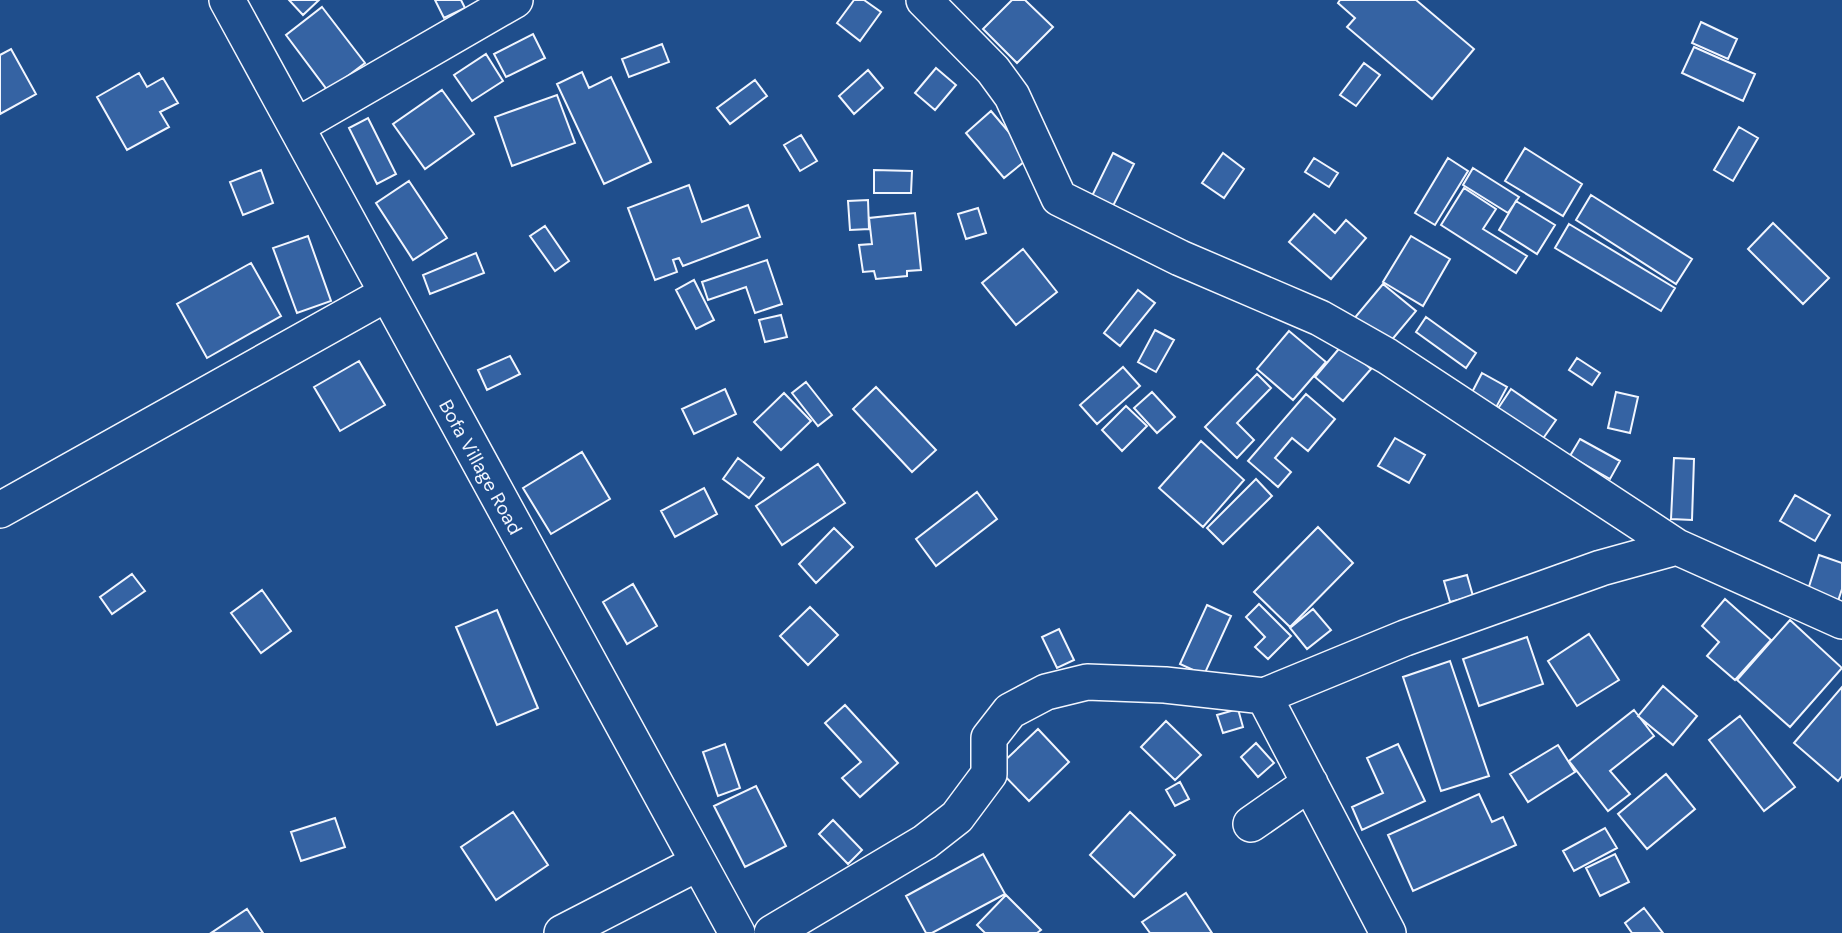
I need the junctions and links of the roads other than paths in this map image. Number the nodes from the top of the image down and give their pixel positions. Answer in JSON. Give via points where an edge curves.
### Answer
{"nodes":[{"id":1,"x":227,"y":0,"type":"edge"},
{"id":2,"x":515,"y":0,"type":"edge"},
{"id":3,"x":924,"y":0,"type":"edge"},
{"id":4,"x":297,"y":126,"type":"junction"},
{"id":5,"x":386,"y":294,"type":"junction"},
{"id":6,"x":0,"y":509,"type":"edge"},
{"id":7,"x":1677,"y":547,"type":"junction"},
{"id":8,"x":1842,"y":621,"type":"edge"},
{"id":9,"x":1264,"y":696,"type":"junction"},
{"id":10,"x":1310,"y":783,"type":"junction"},
{"id":11,"x":1251,"y":824,"type":"dead end"},
{"id":12,"x":698,"y":863,"type":"junction"},
{"id":13,"x":562,"y":933,"type":"edge"},
{"id":14,"x":737,"y":933,"type":"edge"},
{"id":15,"x":772,"y":933,"type":"edge"},
{"id":16,"x":1388,"y":933,"type":"edge"}],
"edges":[{"from":1,"to":4,"type":"street","name":"Bofa Village Road"},
{"from":2,"to":4,"type":"street"},
{"from":3,"to":7,"type":"street","via":[[993,70],[1012,96],[1059,198],[1180,258],[1320,318],[1387,356]]},
{"from":4,"to":5,"type":"street","name":"Bofa Village Road"},
{"from":5,"to":6,"type":"street"},
{"from":5,"to":12,"type":"street","name":"Bofa Village Road"},
{"from":7,"to":8,"type":"street"},
{"from":7,"to":9,"type":"street","via":[[1601,568],[1418,634]]},
{"from":9,"to":10,"type":"street"},
{"from":9,"to":15,"type":"street","via":[[1087,682],[1046,692],[1010,712],[989,738],[989,774],[957,817],[925,842]]},
{"from":10,"to":11,"type":"street"},
{"from":10,"to":16,"type":"street"},
{"from":12,"to":13,"type":"street"},
{"from":12,"to":14,"type":"street","name":"Bofa Village Road"}]}
